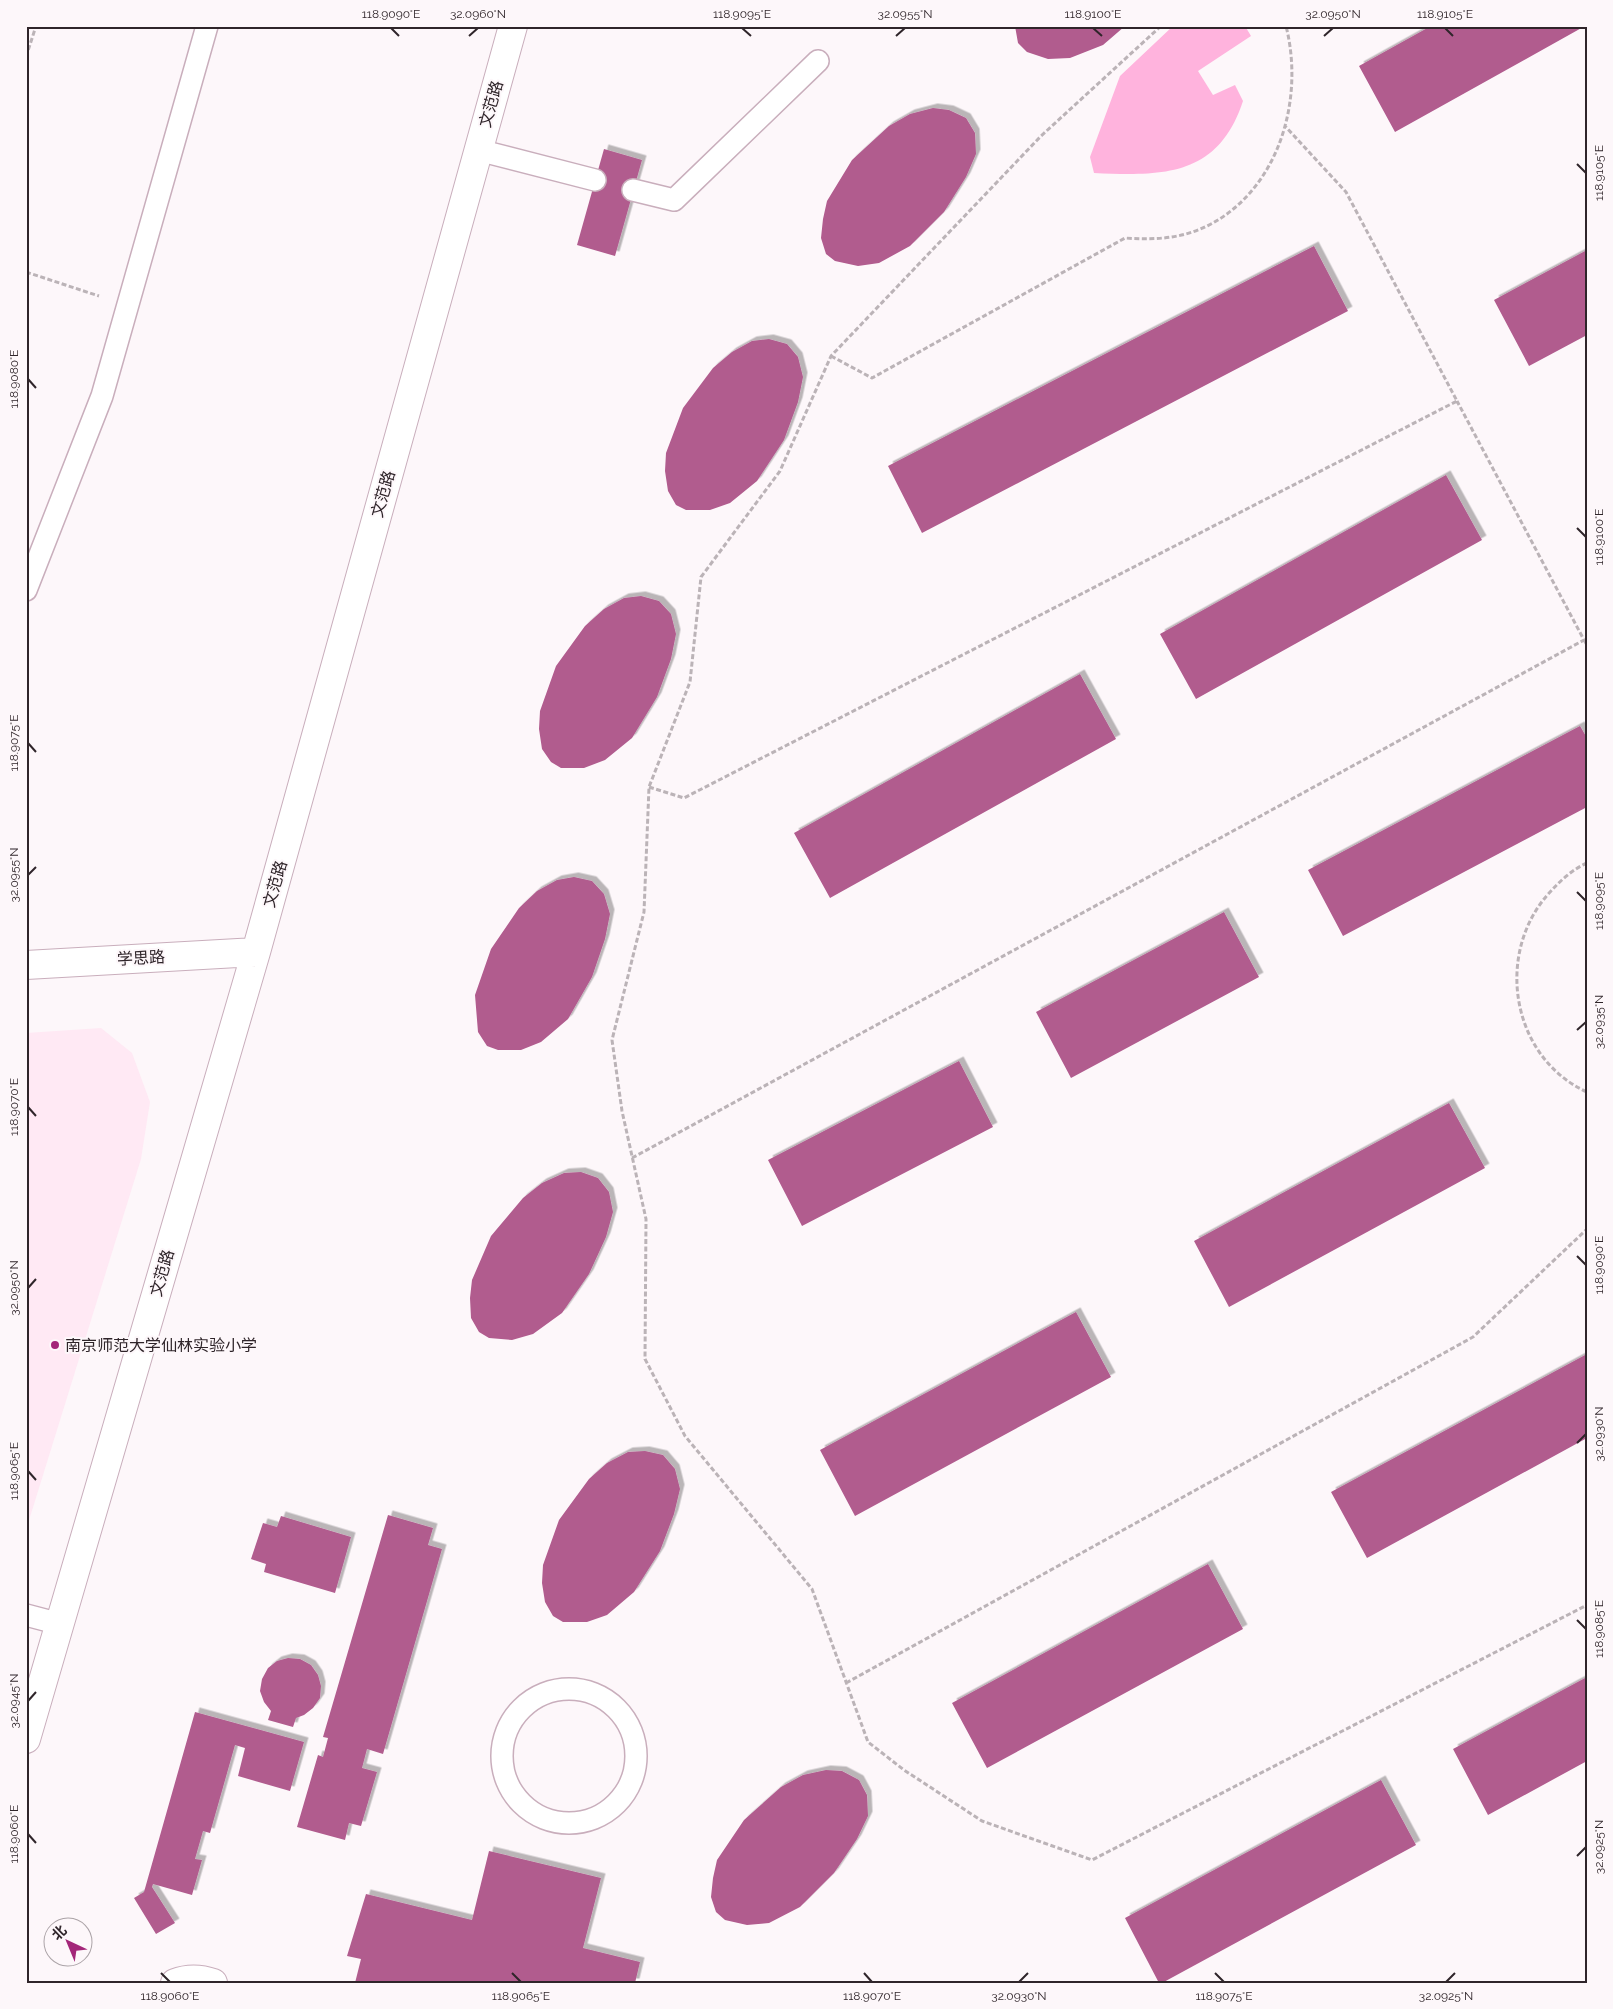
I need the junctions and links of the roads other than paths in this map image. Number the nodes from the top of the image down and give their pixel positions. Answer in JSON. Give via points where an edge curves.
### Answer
{"nodes":[{"id":1,"x":207,"y":26,"type":"edge"},
{"id":2,"x":513,"y":26,"type":"edge"},
{"id":3,"x":818,"y":61,"type":"dead end"},
{"id":4,"x":478,"y":150,"type":"junction"},
{"id":5,"x":596,"y":180,"type":"dead end"},
{"id":6,"x":633,"y":190,"type":"dead end"},
{"id":7,"x":26,"y":590,"type":"edge"},
{"id":8,"x":256,"y":952,"type":"junction"},
{"id":9,"x":26,"y":965,"type":"edge"},
{"id":10,"x":26,"y":1615,"type":"edge"},
{"id":11,"x":60,"y":1624,"type":"junction"},
{"id":12,"x":626,"y":1720,"type":"joint"},
{"id":13,"x":26,"y":1739,"type":"edge"},
{"id":14,"x":175,"y":1983,"type":"edge"},
{"id":15,"x":213,"y":1983,"type":"edge"}],
"edges":[{"from":1,"to":7,"type":"lane","via":[[102,396]]},
{"from":2,"to":4,"type":"street","name":"文范路"},
{"from":3,"to":6,"type":"lane","via":[[674,200]]},
{"from":4,"to":5,"type":"lane"},
{"from":4,"to":8,"type":"street","name":"文范路"},
{"from":8,"to":9,"type":"street","name":"学思路"},
{"from":8,"to":11,"type":"street","name":"文范路"},
{"from":10,"to":11,"type":"lane"},
{"from":11,"to":13,"type":"street","name":"文范路"},
{"from":12,"to":12,"type":"lane","via":[[606,1700],[580,1689],[542,1694],[526,1704],[513,1719],[505,1736],[504,1774],[512,1791],[524,1806],[558,1822],[577,1822],[612,1807],[624,1793],[636,1757],[634,1738]]},
{"from":14,"to":15,"type":"street","via":[[198,1978]]}]}
